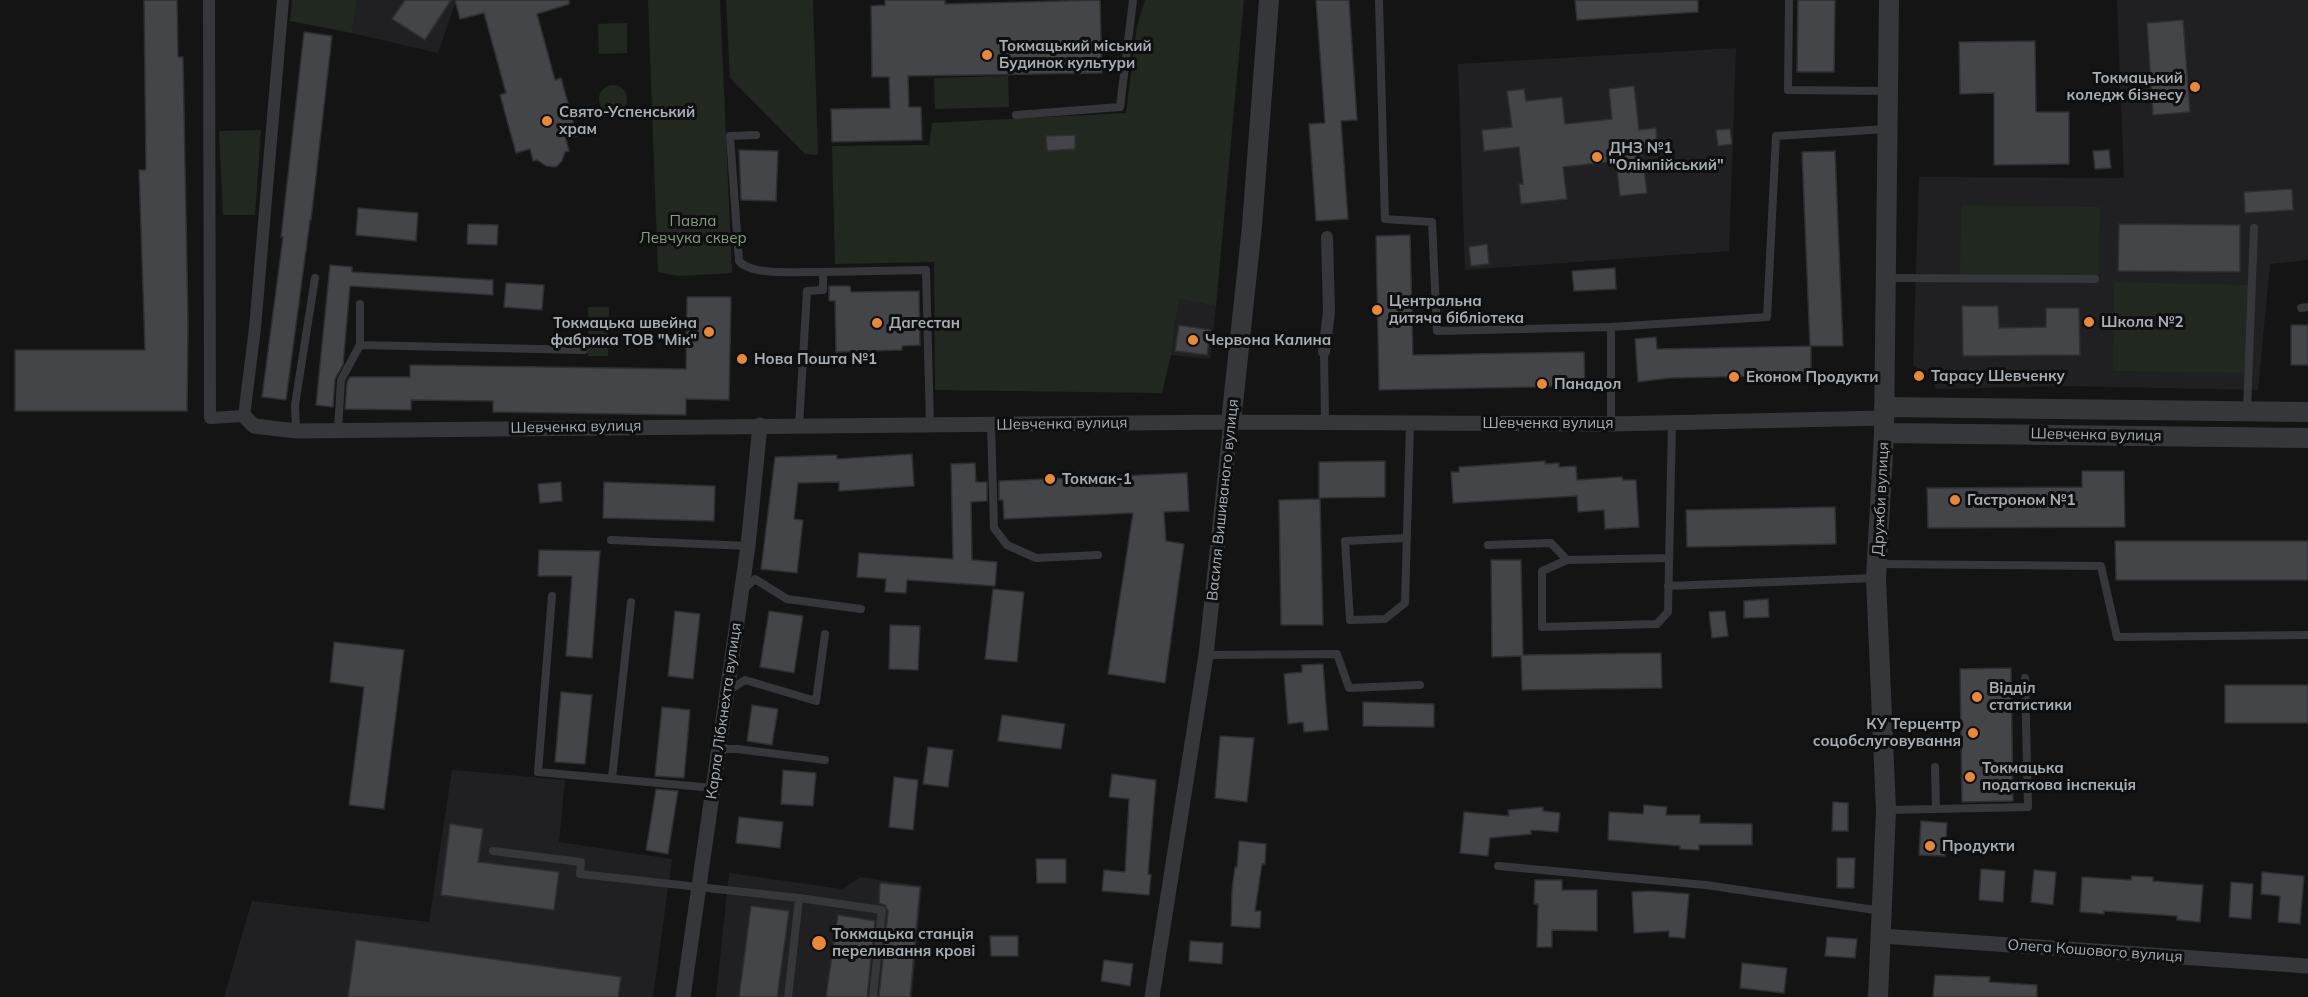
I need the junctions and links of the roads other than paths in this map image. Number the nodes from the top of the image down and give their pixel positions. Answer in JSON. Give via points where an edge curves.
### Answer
{"nodes":[{"id":1,"x":209,"y":0,"type":"edge"},
{"id":2,"x":283,"y":0,"type":"edge"},
{"id":3,"x":1133,"y":0,"type":"edge"},
{"id":4,"x":1269,"y":0,"type":"edge"},
{"id":5,"x":1379,"y":0,"type":"edge"},
{"id":6,"x":1789,"y":0,"type":"edge"},
{"id":7,"x":1889,"y":0,"type":"edge"},
{"id":8,"x":1888,"y":91,"type":"junction"},
{"id":9,"x":1016,"y":115,"type":"dead end"},
{"id":10,"x":1888,"y":129,"type":"junction"},
{"id":11,"x":756,"y":135,"type":"dead end"},
{"id":12,"x":2254,"y":228,"type":"dead end"},
{"id":13,"x":1327,"y":237,"type":"dead end"},
{"id":14,"x":823,"y":272,"type":"junction"},
{"id":15,"x":315,"y":278,"type":"dead end"},
{"id":16,"x":1886,"y":278,"type":"junction"},
{"id":17,"x":2095,"y":279,"type":"dead end"},
{"id":18,"x":360,"y":304,"type":"dead end"},
{"id":19,"x":1611,"y":327,"type":"junction"},
{"id":20,"x":360,"y":345,"type":"junction"},
{"id":21,"x":584,"y":350,"type":"dead end"},
{"id":22,"x":1324,"y":352,"type":"joint"},
{"id":23,"x":2247,"y":411,"type":"junction"},
{"id":24,"x":2308,"y":412,"type":"edge"},
{"id":25,"x":244,"y":416,"type":"junction"},
{"id":26,"x":1884,"y":419,"type":"junction"},
{"id":27,"x":1231,"y":422,"type":"junction"},
{"id":28,"x":1672,"y":422,"type":"junction"},
{"id":29,"x":1325,"y":423,"type":"junction"},
{"id":30,"x":1410,"y":423,"type":"junction"},
{"id":31,"x":1611,"y":423,"type":"junction"},
{"id":32,"x":760,"y":425,"type":"junction"},
{"id":33,"x":991,"y":425,"type":"junction"},
{"id":34,"x":799,"y":426,"type":"junction"},
{"id":35,"x":930,"y":426,"type":"junction"},
{"id":36,"x":338,"y":430,"type":"junction"},
{"id":37,"x":296,"y":431,"type":"junction"},
{"id":38,"x":2308,"y":438,"type":"edge"},
{"id":39,"x":1407,"y":538,"type":"junction"},
{"id":40,"x":611,"y":540,"type":"dead end"},
{"id":41,"x":1488,"y":545,"type":"dead end"},
{"id":42,"x":748,"y":546,"type":"junction"},
{"id":43,"x":1098,"y":555,"type":"dead end"},
{"id":44,"x":1669,"y":558,"type":"junction"},
{"id":45,"x":1567,"y":560,"type":"junction"},
{"id":46,"x":1877,"y":571,"type":"junction"},
{"id":47,"x":1668,"y":586,"type":"junction"},
{"id":48,"x":741,"y":592,"type":"junction"},
{"id":49,"x":552,"y":596,"type":"dead end"},
{"id":50,"x":631,"y":602,"type":"dead end"},
{"id":51,"x":861,"y":609,"type":"dead end"},
{"id":52,"x":825,"y":634,"type":"dead end"},
{"id":53,"x":2308,"y":635,"type":"edge"},
{"id":54,"x":1206,"y":655,"type":"junction"},
{"id":55,"x":2025,"y":678,"type":"dead end"},
{"id":56,"x":1420,"y":685,"type":"dead end"},
{"id":57,"x":727,"y":692,"type":"junction"},
{"id":58,"x":719,"y":749,"type":"junction"},
{"id":59,"x":825,"y":760,"type":"dead end"},
{"id":60,"x":1935,"y":767,"type":"dead end"},
{"id":61,"x":612,"y":778,"type":"junction"},
{"id":62,"x":713,"y":788,"type":"junction"},
{"id":63,"x":1936,"y":809,"type":"junction"},
{"id":64,"x":1886,"y":810,"type":"junction"},
{"id":65,"x":493,"y":852,"type":"dead end"},
{"id":66,"x":1498,"y":866,"type":"dead end"},
{"id":67,"x":699,"y":886,"type":"junction"},
{"id":68,"x":800,"y":898,"type":"junction"},
{"id":69,"x":1883,"y":911,"type":"junction"},
{"id":70,"x":1882,"y":936,"type":"junction"},
{"id":71,"x":2308,"y":966,"type":"edge"},
{"id":72,"x":683,"y":997,"type":"edge"},
{"id":73,"x":788,"y":997,"type":"edge"},
{"id":74,"x":873,"y":997,"type":"edge"},
{"id":75,"x":1152,"y":997,"type":"edge"},
{"id":76,"x":1878,"y":997,"type":"edge"}],
"edges":[{"from":1,"to":25,"type":"street","via":[[210,418]]},
{"from":2,"to":25,"type":"street"},
{"from":3,"to":9,"type":"lane","via":[[1120,107]]},
{"from":4,"to":27,"type":"street","name":"Василя Вишиваного вулиця","via":[[1252,226]]},
{"from":5,"to":19,"type":"lane","via":[[1385,219],[1432,222],[1437,331]]},
{"from":6,"to":8,"type":"lane","via":[[1788,90]]},
{"from":7,"to":8,"type":"street","name":"Дружби вулиця"},
{"from":8,"to":10,"type":"street","name":"Дружби вулиця"},
{"from":10,"to":16,"type":"street","name":"Дружби вулиця"},
{"from":10,"to":19,"type":"lane","via":[[1776,136],[1767,317]]},
{"from":11,"to":14,"type":"lane","via":[[730,136],[739,261],[756,271]]},
{"from":12,"to":23,"type":"lane"},
{"from":13,"to":22,"type":"street","via":[[1329,312]]},
{"from":14,"to":34,"type":"lane","via":[[823,290],[807,291]]},
{"from":14,"to":35,"type":"lane","via":[[926,270]]},
{"from":15,"to":37,"type":"lane","via":[[295,405]]},
{"from":16,"to":17,"type":"lane"},
{"from":16,"to":26,"type":"street","name":"Дружби вулиця"},
{"from":18,"to":20,"type":"lane"},
{"from":19,"to":31,"type":"lane"},
{"from":20,"to":21,"type":"lane"},
{"from":20,"to":36,"type":"lane","via":[[341,380]]},
{"from":22,"to":29,"type":"lane"},
{"from":23,"to":24,"type":"street","name":"Шевченка вулиця"},
{"from":23,"to":26,"type":"street","name":"Шевченка вулиця"},
{"from":25,"to":37,"type":"street","name":"Шевченка вулиця","via":[[254,426]]},
{"from":26,"to":28,"type":"street","name":"Шевченка вулиця"},
{"from":26,"to":38,"type":"street","name":"Шевченка вулиця"},
{"from":26,"to":46,"type":"street","name":"Дружби вулиця"},
{"from":27,"to":29,"type":"street","name":"Шевченка вулиця"},
{"from":27,"to":33,"type":"street","name":"Шевченка вулиця"},
{"from":27,"to":54,"type":"street","name":"Василя Вишиваного вулиця"},
{"from":28,"to":31,"type":"street","name":"Шевченка вулиця"},
{"from":28,"to":44,"type":"lane"},
{"from":29,"to":30,"type":"street","name":"Шевченка вулиця"},
{"from":30,"to":31,"type":"street","name":"Шевченка вулиця"},
{"from":30,"to":39,"type":"lane"},
{"from":32,"to":34,"type":"street","name":"Шевченка вулиця"},
{"from":32,"to":36,"type":"street","name":"Шевченка вулиця"},
{"from":32,"to":42,"type":"street","name":"Карла Лібкнехта вулиця"},
{"from":33,"to":35,"type":"street","name":"Шевченка вулиця"},
{"from":33,"to":43,"type":"lane","via":[[994,528],[1007,545],[1036,558]]},
{"from":34,"to":35,"type":"street","name":"Шевченка вулиця"},
{"from":36,"to":37,"type":"street","name":"Шевченка вулиця"},
{"from":39,"to":39,"type":"lane","via":[[1406,603],[1385,619],[1350,620],[1345,541]]},
{"from":40,"to":42,"type":"lane"},
{"from":41,"to":45,"type":"lane","via":[[1551,543]]},
{"from":42,"to":48,"type":"street","name":"Карла Лібкнехта вулиця"},
{"from":44,"to":45,"type":"lane"},
{"from":44,"to":47,"type":"lane"},
{"from":45,"to":47,"type":"lane","via":[[1542,571],[1542,627],[1657,624],[1668,612]]},
{"from":46,"to":47,"type":"lane"},
{"from":46,"to":53,"type":"lane","via":[[2102,566],[2117,637]]},
{"from":46,"to":64,"type":"street","name":"Дружби вулиця"},
{"from":48,"to":51,"type":"lane","via":[[755,579],[787,598]]},
{"from":48,"to":57,"type":"street","name":"Карла Лібкнехта вулиця"},
{"from":49,"to":61,"type":"lane","via":[[538,772]]},
{"from":50,"to":61,"type":"lane"},
{"from":52,"to":57,"type":"lane","via":[[816,701],[745,680]]},
{"from":54,"to":56,"type":"lane","via":[[1337,654],[1349,688]]},
{"from":54,"to":75,"type":"street","name":"Василя Вишиваного вулиця"},
{"from":55,"to":63,"type":"lane","via":[[2028,807]]},
{"from":57,"to":58,"type":"street","name":"Карла Лібкнехта вулиця"},
{"from":58,"to":59,"type":"lane"},
{"from":58,"to":62,"type":"street","name":"Карла Лібкнехта вулиця"},
{"from":60,"to":63,"type":"lane"},
{"from":61,"to":62,"type":"lane"},
{"from":62,"to":67,"type":"street","name":"Карла Лібкнехта вулиця"},
{"from":63,"to":64,"type":"lane"},
{"from":64,"to":69,"type":"street","name":"Дружби вулиця"},
{"from":65,"to":67,"type":"lane","via":[[581,862],[580,874]]},
{"from":66,"to":69,"type":"lane","via":[[1706,885]]},
{"from":67,"to":68,"type":"lane"},
{"from":67,"to":72,"type":"street","name":"Карла Лібкнехта вулиця"},
{"from":68,"to":73,"type":"lane"},
{"from":68,"to":74,"type":"lane","via":[[882,910]]},
{"from":69,"to":70,"type":"street","name":"Дружби вулиця"},
{"from":70,"to":71,"type":"street","name":"Олега Кошового вулиця"},
{"from":70,"to":76,"type":"street","name":"Дружби вулиця"}]}
